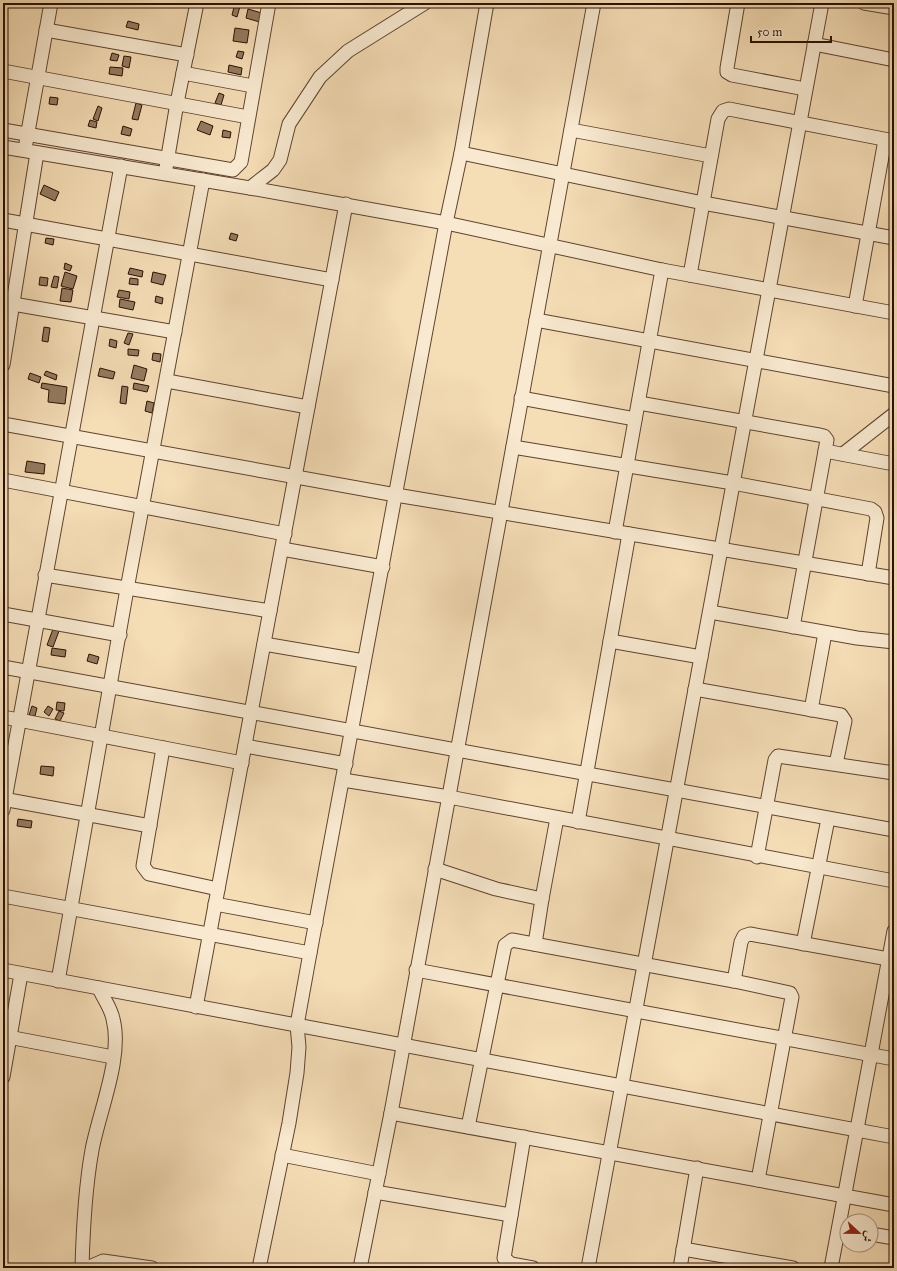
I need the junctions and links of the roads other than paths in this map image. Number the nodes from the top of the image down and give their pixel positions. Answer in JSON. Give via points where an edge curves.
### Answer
{"nodes":[{"id":1,"x":51,"y":3,"type":"edge"},
{"id":2,"x":197,"y":3,"type":"edge"},
{"id":3,"x":268,"y":3,"type":"edge"},
{"id":4,"x":425,"y":3,"type":"edge"},
{"id":5,"x":487,"y":3,"type":"edge"},
{"id":6,"x":594,"y":3,"type":"edge"},
{"id":7,"x":738,"y":3,"type":"edge"},
{"id":8,"x":822,"y":3,"type":"edge"},
{"id":9,"x":864,"y":3,"type":"edge"},
{"id":10,"x":894,"y":8,"type":"edge"},
{"id":11,"x":46,"y":30,"type":"junction"},
{"id":12,"x":814,"y":44,"type":"junction"},
{"id":13,"x":187,"y":54,"type":"junction"},
{"id":14,"x":894,"y":60,"type":"edge"},
{"id":15,"x":3,"y":71,"type":"edge"},
{"id":16,"x":183,"y":73,"type":"junction"},
{"id":17,"x":37,"y":77,"type":"junction"},
{"id":18,"x":253,"y":86,"type":"junction"},
{"id":19,"x":805,"y":89,"type":"junction"},
{"id":20,"x":177,"y":104,"type":"junction"},
{"id":21,"x":248,"y":117,"type":"junction"},
{"id":22,"x":799,"y":123,"type":"junction"},
{"id":23,"x":3,"y":130,"type":"edge"},
{"id":24,"x":571,"y":130,"type":"junction"},
{"id":25,"x":27,"y":134,"type":"junction"},
{"id":26,"x":889,"y":140,"type":"edge"},
{"id":27,"x":3,"y":147,"type":"edge"},
{"id":28,"x":31,"y":152,"type":"junction"},
{"id":29,"x":461,"y":153,"type":"junction"},
{"id":30,"x":711,"y":156,"type":"junction"},
{"id":31,"x":168,"y":160,"type":"junction"},
{"id":32,"x":121,"y":166,"type":"junction"},
{"id":33,"x":165,"y":174,"type":"junction"},
{"id":34,"x":561,"y":174,"type":"junction"},
{"id":35,"x":203,"y":180,"type":"junction"},
{"id":36,"x":250,"y":188,"type":"junction"},
{"id":37,"x":703,"y":203,"type":"junction"},
{"id":38,"x":346,"y":204,"type":"junction"},
{"id":39,"x":783,"y":218,"type":"junction"},
{"id":40,"x":3,"y":220,"type":"edge"},
{"id":41,"x":446,"y":223,"type":"junction"},
{"id":42,"x":26,"y":224,"type":"junction"},
{"id":43,"x":868,"y":233,"type":"junction"},
{"id":44,"x":894,"y":238,"type":"edge"},
{"id":45,"x":108,"y":240,"type":"junction"},
{"id":46,"x":549,"y":246,"type":"junction"},
{"id":47,"x":190,"y":254,"type":"junction"},
{"id":48,"x":662,"y":270,"type":"junction"},
{"id":49,"x":690,"y":275,"type":"junction"},
{"id":50,"x":332,"y":280,"type":"junction"},
{"id":51,"x":768,"y":290,"type":"junction"},
{"id":52,"x":13,"y":304,"type":"junction"},
{"id":53,"x":855,"y":306,"type":"junction"},
{"id":54,"x":894,"y":313,"type":"edge"},
{"id":55,"x":92,"y":317,"type":"junction"},
{"id":56,"x":536,"y":320,"type":"junction"},
{"id":57,"x":175,"y":332,"type":"junction"},
{"id":58,"x":649,"y":341,"type":"junction"},
{"id":59,"x":4,"y":350,"type":"edge"},
{"id":60,"x":756,"y":361,"type":"junction"},
{"id":61,"x":3,"y":365,"type":"edge"},
{"id":62,"x":167,"y":381,"type":"junction"},
{"id":63,"x":894,"y":386,"type":"edge"},
{"id":64,"x":522,"y":398,"type":"junction"},
{"id":65,"x":639,"y":403,"type":"junction"},
{"id":66,"x":308,"y":407,"type":"junction"},
{"id":67,"x":894,"y":414,"type":"edge"},
{"id":68,"x":635,"y":419,"type":"junction"},
{"id":69,"x":745,"y":422,"type":"junction"},
{"id":70,"x":3,"y":424,"type":"edge"},
{"id":71,"x":71,"y":436,"type":"junction"},
{"id":72,"x":512,"y":447,"type":"junction"},
{"id":73,"x":154,"y":451,"type":"junction"},
{"id":74,"x":825,"y":451,"type":"junction"},
{"id":75,"x":843,"y":454,"type":"junction"},
{"id":76,"x":894,"y":464,"type":"edge"},
{"id":77,"x":627,"y":466,"type":"junction"},
{"id":78,"x":295,"y":477,"type":"junction"},
{"id":79,"x":3,"y":480,"type":"edge"},
{"id":80,"x":733,"y":483,"type":"junction"},
{"id":81,"x":62,"y":490,"type":"junction"},
{"id":82,"x":396,"y":495,"type":"junction"},
{"id":83,"x":816,"y":499,"type":"junction"},
{"id":84,"x":144,"y":506,"type":"junction"},
{"id":85,"x":500,"y":513,"type":"junction"},
{"id":86,"x":615,"y":532,"type":"junction"},
{"id":87,"x":285,"y":534,"type":"junction"},
{"id":88,"x":629,"y":534,"type":"junction"},
{"id":89,"x":282,"y":549,"type":"junction"},
{"id":90,"x":721,"y":549,"type":"junction"},
{"id":91,"x":804,"y":563,"type":"junction"},
{"id":92,"x":383,"y":567,"type":"junction"},
{"id":93,"x":868,"y":574,"type":"junction"},
{"id":94,"x":45,"y":575,"type":"junction"},
{"id":95,"x":894,"y":578,"type":"edge"},
{"id":96,"x":127,"y":589,"type":"junction"},
{"id":97,"x":270,"y":611,"type":"junction"},
{"id":98,"x":710,"y":612,"type":"junction"},
{"id":99,"x":3,"y":614,"type":"edge"},
{"id":100,"x":37,"y":620,"type":"junction"},
{"id":101,"x":793,"y":627,"type":"junction"},
{"id":102,"x":825,"y":633,"type":"junction"},
{"id":103,"x":120,"y":635,"type":"junction"},
{"id":104,"x":610,"y":641,"type":"junction"},
{"id":105,"x":894,"y":642,"type":"edge"},
{"id":106,"x":264,"y":644,"type":"junction"},
{"id":107,"x":701,"y":657,"type":"junction"},
{"id":108,"x":364,"y":661,"type":"junction"},
{"id":109,"x":3,"y":667,"type":"edge"},
{"id":110,"x":28,"y":671,"type":"junction"},
{"id":111,"x":111,"y":687,"type":"junction"},
{"id":112,"x":695,"y":689,"type":"junction"},
{"id":113,"x":812,"y":710,"type":"junction"},
{"id":114,"x":251,"y":713,"type":"junction"},
{"id":115,"x":3,"y":717,"type":"edge"},
{"id":116,"x":19,"y":720,"type":"junction"},
{"id":117,"x":352,"y":731,"type":"junction"},
{"id":118,"x":102,"y":737,"type":"junction"},
{"id":119,"x":245,"y":746,"type":"junction"},
{"id":120,"x":163,"y":748,"type":"junction"},
{"id":121,"x":457,"y":750,"type":"junction"},
{"id":122,"x":242,"y":763,"type":"junction"},
{"id":123,"x":346,"y":764,"type":"junction"},
{"id":124,"x":836,"y":764,"type":"junction"},
{"id":125,"x":586,"y":773,"type":"junction"},
{"id":126,"x":894,"y":773,"type":"edge"},
{"id":127,"x":343,"y":780,"type":"junction"},
{"id":128,"x":676,"y":790,"type":"junction"},
{"id":129,"x":449,"y":797,"type":"junction"},
{"id":130,"x":4,"y":803,"type":"edge"},
{"id":131,"x":766,"y":807,"type":"junction"},
{"id":132,"x":88,"y":815,"type":"junction"},
{"id":133,"x":557,"y":818,"type":"junction"},
{"id":134,"x":828,"y":819,"type":"junction"},
{"id":135,"x":578,"y":822,"type":"junction"},
{"id":136,"x":150,"y":826,"type":"junction"},
{"id":137,"x":894,"y":830,"type":"edge"},
{"id":138,"x":668,"y":839,"type":"junction"},
{"id":139,"x":757,"y":857,"type":"junction"},
{"id":140,"x":818,"y":868,"type":"junction"},
{"id":141,"x":435,"y":869,"type":"junction"},
{"id":142,"x":894,"y":881,"type":"edge"},
{"id":143,"x":218,"y":889,"type":"junction"},
{"id":144,"x":3,"y":896,"type":"edge"},
{"id":145,"x":542,"y":899,"type":"junction"},
{"id":146,"x":216,"y":904,"type":"junction"},
{"id":147,"x":72,"y":909,"type":"junction"},
{"id":148,"x":316,"y":923,"type":"junction"},
{"id":149,"x":894,"y":931,"type":"edge"},
{"id":150,"x":210,"y":934,"type":"junction"},
{"id":151,"x":535,"y":944,"type":"junction"},
{"id":152,"x":803,"y":944,"type":"junction"},
{"id":153,"x":310,"y":953,"type":"junction"},
{"id":154,"x":891,"y":960,"type":"edge"},
{"id":155,"x":644,"y":965,"type":"junction"},
{"id":156,"x":3,"y":970,"type":"edge"},
{"id":157,"x":416,"y":970,"type":"junction"},
{"id":158,"x":21,"y":974,"type":"junction"},
{"id":159,"x":58,"y":981,"type":"junction"},
{"id":160,"x":734,"y":981,"type":"junction"},
{"id":161,"x":496,"y":986,"type":"junction"},
{"id":162,"x":99,"y":988,"type":"junction"},
{"id":163,"x":196,"y":1006,"type":"junction"},
{"id":164,"x":635,"y":1011,"type":"junction"},
{"id":165,"x":297,"y":1025,"type":"junction"},
{"id":166,"x":7,"y":1037,"type":"edge"},
{"id":167,"x":785,"y":1038,"type":"junction"},
{"id":168,"x":403,"y":1045,"type":"junction"},
{"id":169,"x":871,"y":1055,"type":"junction"},
{"id":170,"x":113,"y":1057,"type":"junction"},
{"id":171,"x":482,"y":1059,"type":"junction"},
{"id":172,"x":894,"y":1059,"type":"edge"},
{"id":173,"x":3,"y":1077,"type":"edge"},
{"id":174,"x":622,"y":1086,"type":"junction"},
{"id":175,"x":391,"y":1113,"type":"junction"},
{"id":176,"x":770,"y":1113,"type":"junction"},
{"id":177,"x":468,"y":1127,"type":"junction"},
{"id":178,"x":857,"y":1130,"type":"junction"},
{"id":179,"x":524,"y":1137,"type":"junction"},
{"id":180,"x":894,"y":1137,"type":"edge"},
{"id":181,"x":611,"y":1152,"type":"junction"},
{"id":182,"x":282,"y":1155,"type":"junction"},
{"id":183,"x":697,"y":1168,"type":"junction"},
{"id":184,"x":378,"y":1174,"type":"junction"},
{"id":185,"x":758,"y":1180,"type":"junction"},
{"id":186,"x":375,"y":1192,"type":"junction"},
{"id":187,"x":844,"y":1196,"type":"junction"},
{"id":188,"x":894,"y":1205,"type":"edge"},
{"id":189,"x":843,"y":1213,"type":"edge"},
{"id":190,"x":511,"y":1215,"type":"junction"},
{"id":191,"x":879,"y":1235,"type":"edge"},
{"id":192,"x":894,"y":1238,"type":"edge"},
{"id":193,"x":839,"y":1241,"type":"edge"},
{"id":194,"x":683,"y":1249,"type":"junction"},
{"id":195,"x":82,"y":1268,"type":"edge"},
{"id":196,"x":87,"y":1268,"type":"edge"},
{"id":197,"x":152,"y":1268,"type":"edge"},
{"id":198,"x":259,"y":1268,"type":"edge"},
{"id":199,"x":360,"y":1268,"type":"edge"},
{"id":200,"x":534,"y":1268,"type":"edge"},
{"id":201,"x":588,"y":1268,"type":"edge"},
{"id":202,"x":680,"y":1268,"type":"edge"},
{"id":203,"x":793,"y":1268,"type":"edge"},
{"id":204,"x":831,"y":1268,"type":"edge"}],
"edges":[{"from":1,"to":11,"type":"street"},
{"from":2,"to":13,"type":"street"},
{"from":3,"to":18,"type":"street"},
{"from":4,"to":36,"type":"street","via":[[348,51],[320,77],[289,124],[280,160],[273,170]]},
{"from":5,"to":29,"type":"street"},
{"from":6,"to":24,"type":"street"},
{"from":7,"to":19,"type":"street","via":[[728,72],[732,75]]},
{"from":8,"to":12,"type":"street"},
{"from":9,"to":10,"type":"street"},
{"from":11,"to":13,"type":"street"},
{"from":11,"to":17,"type":"street"},
{"from":12,"to":14,"type":"street"},
{"from":12,"to":19,"type":"street"},
{"from":13,"to":16,"type":"street"},
{"from":15,"to":17,"type":"street"},
{"from":16,"to":18,"type":"street"},
{"from":16,"to":20,"type":"street"},
{"from":17,"to":20,"type":"street"},
{"from":17,"to":25,"type":"street"},
{"from":18,"to":21,"type":"street"},
{"from":19,"to":22,"type":"street"},
{"from":20,"to":21,"type":"street"},
{"from":20,"to":31,"type":"street"},
{"from":21,"to":31,"type":"street","via":[[241,162],[237,168],[230,170]]},
{"from":22,"to":26,"type":"street"},
{"from":22,"to":30,"type":"street","via":[[729,109],[723,111],[718,119]]},
{"from":22,"to":39,"type":"street"},
{"from":23,"to":25,"type":"street"},
{"from":24,"to":30,"type":"street"},
{"from":24,"to":34,"type":"street"},
{"from":25,"to":28,"type":"street"},
{"from":25,"to":31,"type":"street"},
{"from":26,"to":43,"type":"street"},
{"from":27,"to":28,"type":"street"},
{"from":28,"to":32,"type":"street"},
{"from":28,"to":42,"type":"street"},
{"from":29,"to":34,"type":"street"},
{"from":29,"to":41,"type":"street"},
{"from":30,"to":37,"type":"street"},
{"from":31,"to":33,"type":"street"},
{"from":32,"to":33,"type":"street"},
{"from":32,"to":45,"type":"street"},
{"from":33,"to":35,"type":"street"},
{"from":34,"to":37,"type":"street"},
{"from":34,"to":46,"type":"street"},
{"from":35,"to":36,"type":"street"},
{"from":35,"to":47,"type":"street"},
{"from":36,"to":38,"type":"street"},
{"from":37,"to":39,"type":"street"},
{"from":37,"to":49,"type":"street"},
{"from":38,"to":41,"type":"street"},
{"from":38,"to":50,"type":"street"},
{"from":39,"to":43,"type":"street"},
{"from":39,"to":51,"type":"street"},
{"from":40,"to":42,"type":"street"},
{"from":41,"to":46,"type":"street"},
{"from":41,"to":82,"type":"street"},
{"from":42,"to":45,"type":"street"},
{"from":42,"to":52,"type":"street"},
{"from":43,"to":44,"type":"street"},
{"from":43,"to":53,"type":"street"},
{"from":45,"to":47,"type":"street"},
{"from":45,"to":55,"type":"street"},
{"from":46,"to":48,"type":"street"},
{"from":46,"to":56,"type":"street"},
{"from":47,"to":50,"type":"street"},
{"from":47,"to":57,"type":"street"},
{"from":48,"to":49,"type":"street"},
{"from":48,"to":58,"type":"street"},
{"from":49,"to":51,"type":"street"},
{"from":50,"to":66,"type":"street"},
{"from":51,"to":53,"type":"street"},
{"from":51,"to":60,"type":"street"},
{"from":52,"to":55,"type":"street"},
{"from":52,"to":59,"type":"street"},
{"from":53,"to":54,"type":"street"},
{"from":55,"to":57,"type":"street"},
{"from":55,"to":71,"type":"street"},
{"from":56,"to":58,"type":"street"},
{"from":56,"to":64,"type":"street"},
{"from":57,"to":62,"type":"street"},
{"from":58,"to":60,"type":"street"},
{"from":58,"to":65,"type":"street"},
{"from":59,"to":61,"type":"street"},
{"from":60,"to":63,"type":"street"},
{"from":60,"to":69,"type":"street"},
{"from":62,"to":66,"type":"street"},
{"from":62,"to":73,"type":"street"},
{"from":64,"to":68,"type":"street"},
{"from":64,"to":72,"type":"street"},
{"from":65,"to":68,"type":"street"},
{"from":65,"to":69,"type":"street"},
{"from":66,"to":78,"type":"street"},
{"from":67,"to":75,"type":"street"},
{"from":68,"to":77,"type":"street"},
{"from":69,"to":74,"type":"street","via":[[824,436],[827,440]]},
{"from":69,"to":80,"type":"street"},
{"from":70,"to":71,"type":"street"},
{"from":71,"to":73,"type":"street"},
{"from":71,"to":81,"type":"street"},
{"from":72,"to":77,"type":"street"},
{"from":72,"to":85,"type":"street"},
{"from":73,"to":78,"type":"street"},
{"from":73,"to":84,"type":"street"},
{"from":74,"to":75,"type":"street"},
{"from":74,"to":83,"type":"street"},
{"from":75,"to":76,"type":"street"},
{"from":77,"to":80,"type":"street"},
{"from":77,"to":86,"type":"street"},
{"from":78,"to":82,"type":"street"},
{"from":78,"to":87,"type":"street"},
{"from":79,"to":81,"type":"street"},
{"from":80,"to":83,"type":"street"},
{"from":80,"to":90,"type":"street"},
{"from":81,"to":84,"type":"street"},
{"from":81,"to":94,"type":"street"},
{"from":82,"to":85,"type":"street"},
{"from":82,"to":92,"type":"street"},
{"from":83,"to":91,"type":"street"},
{"from":83,"to":93,"type":"street","via":[[871,509],[875,512],[877,518]]},
{"from":84,"to":87,"type":"street"},
{"from":84,"to":96,"type":"street"},
{"from":85,"to":86,"type":"street"},
{"from":85,"to":121,"type":"street"},
{"from":86,"to":88,"type":"street"},
{"from":87,"to":89,"type":"street"},
{"from":88,"to":90,"type":"street"},
{"from":88,"to":104,"type":"street"},
{"from":89,"to":92,"type":"street"},
{"from":89,"to":97,"type":"street"},
{"from":90,"to":91,"type":"street"},
{"from":90,"to":98,"type":"street"},
{"from":91,"to":93,"type":"street"},
{"from":91,"to":101,"type":"street"},
{"from":92,"to":108,"type":"street"},
{"from":93,"to":95,"type":"street"},
{"from":94,"to":96,"type":"street"},
{"from":94,"to":100,"type":"street"},
{"from":96,"to":97,"type":"street"},
{"from":96,"to":103,"type":"street"},
{"from":97,"to":106,"type":"street"},
{"from":98,"to":101,"type":"street"},
{"from":98,"to":107,"type":"street"},
{"from":99,"to":100,"type":"street"},
{"from":100,"to":103,"type":"street"},
{"from":100,"to":110,"type":"street"},
{"from":101,"to":102,"type":"street"},
{"from":102,"to":105,"type":"street"},
{"from":102,"to":113,"type":"street"},
{"from":103,"to":111,"type":"street"},
{"from":104,"to":107,"type":"street"},
{"from":104,"to":125,"type":"street"},
{"from":106,"to":108,"type":"street"},
{"from":106,"to":114,"type":"street"},
{"from":107,"to":112,"type":"street"},
{"from":108,"to":117,"type":"street"},
{"from":109,"to":110,"type":"street"},
{"from":110,"to":111,"type":"street"},
{"from":110,"to":116,"type":"street"},
{"from":111,"to":114,"type":"street"},
{"from":111,"to":118,"type":"street"},
{"from":112,"to":113,"type":"street"},
{"from":112,"to":128,"type":"street"},
{"from":113,"to":124,"type":"street","via":[[844,717]]},
{"from":114,"to":117,"type":"street"},
{"from":114,"to":119,"type":"street"},
{"from":115,"to":116,"type":"street"},
{"from":116,"to":118,"type":"street"},
{"from":116,"to":130,"type":"street"},
{"from":117,"to":121,"type":"street"},
{"from":117,"to":123,"type":"street"},
{"from":118,"to":120,"type":"street"},
{"from":118,"to":132,"type":"street"},
{"from":119,"to":122,"type":"street"},
{"from":119,"to":123,"type":"street"},
{"from":120,"to":122,"type":"street"},
{"from":120,"to":136,"type":"street"},
{"from":121,"to":125,"type":"street"},
{"from":121,"to":129,"type":"street"},
{"from":122,"to":143,"type":"street"},
{"from":123,"to":127,"type":"street"},
{"from":124,"to":126,"type":"street"},
{"from":124,"to":131,"type":"street","via":[[778,756],[775,760]]},
{"from":125,"to":128,"type":"street"},
{"from":125,"to":135,"type":"street"},
{"from":127,"to":129,"type":"street"},
{"from":127,"to":148,"type":"street"},
{"from":128,"to":131,"type":"street"},
{"from":128,"to":138,"type":"street"},
{"from":129,"to":133,"type":"street"},
{"from":129,"to":141,"type":"street"},
{"from":130,"to":132,"type":"street"},
{"from":131,"to":134,"type":"street"},
{"from":131,"to":139,"type":"street"},
{"from":132,"to":136,"type":"street"},
{"from":132,"to":147,"type":"street"},
{"from":133,"to":135,"type":"street"},
{"from":133,"to":145,"type":"street"},
{"from":134,"to":137,"type":"street"},
{"from":134,"to":140,"type":"street"},
{"from":135,"to":138,"type":"street"},
{"from":136,"to":143,"type":"street","via":[[142,866],[145,871]]},
{"from":138,"to":139,"type":"street"},
{"from":138,"to":155,"type":"street"},
{"from":139,"to":140,"type":"street"},
{"from":140,"to":142,"type":"street"},
{"from":140,"to":152,"type":"street"},
{"from":141,"to":145,"type":"street","via":[[496,889]]},
{"from":141,"to":157,"type":"street"},
{"from":143,"to":146,"type":"street"},
{"from":144,"to":147,"type":"street"},
{"from":145,"to":151,"type":"street"},
{"from":146,"to":148,"type":"street"},
{"from":146,"to":150,"type":"street"},
{"from":147,"to":150,"type":"street"},
{"from":147,"to":159,"type":"street"},
{"from":148,"to":153,"type":"street"},
{"from":149,"to":154,"type":"street"},
{"from":150,"to":153,"type":"street"},
{"from":150,"to":163,"type":"street"},
{"from":151,"to":155,"type":"street"},
{"from":151,"to":161,"type":"street","via":[[512,940],[505,944]]},
{"from":152,"to":154,"type":"street"},
{"from":152,"to":160,"type":"street","via":[[750,934],[744,936]]},
{"from":153,"to":165,"type":"street"},
{"from":154,"to":169,"type":"street"},
{"from":155,"to":160,"type":"street"},
{"from":155,"to":164,"type":"street"},
{"from":156,"to":158,"type":"street"},
{"from":157,"to":161,"type":"street"},
{"from":157,"to":168,"type":"street"},
{"from":158,"to":159,"type":"street"},
{"from":158,"to":166,"type":"street"},
{"from":159,"to":162,"type":"street"},
{"from":160,"to":167,"type":"street","via":[[790,993],[792,997]]},
{"from":161,"to":164,"type":"street"},
{"from":161,"to":171,"type":"street"},
{"from":162,"to":163,"type":"street"},
{"from":162,"to":170,"type":"street","via":[[113,1018]]},
{"from":163,"to":165,"type":"street"},
{"from":164,"to":167,"type":"street"},
{"from":164,"to":174,"type":"street"},
{"from":165,"to":168,"type":"street"},
{"from":165,"to":182,"type":"street","via":[[297,1072]]},
{"from":166,"to":170,"type":"street"},
{"from":166,"to":173,"type":"street"},
{"from":167,"to":169,"type":"street"},
{"from":167,"to":176,"type":"street"},
{"from":168,"to":171,"type":"street"},
{"from":168,"to":175,"type":"street"},
{"from":169,"to":172,"type":"street"},
{"from":169,"to":178,"type":"street"},
{"from":170,"to":195,"type":"street","via":[[92,1150],[83,1221]]},
{"from":171,"to":174,"type":"street"},
{"from":171,"to":177,"type":"street"},
{"from":174,"to":176,"type":"street"},
{"from":174,"to":181,"type":"street"},
{"from":175,"to":177,"type":"street"},
{"from":175,"to":184,"type":"street"},
{"from":176,"to":178,"type":"street"},
{"from":176,"to":185,"type":"street"},
{"from":177,"to":179,"type":"street"},
{"from":178,"to":180,"type":"street"},
{"from":178,"to":187,"type":"street"},
{"from":179,"to":181,"type":"street"},
{"from":179,"to":190,"type":"street"},
{"from":181,"to":183,"type":"street"},
{"from":181,"to":201,"type":"street"},
{"from":182,"to":184,"type":"street"},
{"from":182,"to":198,"type":"street"},
{"from":183,"to":185,"type":"street"},
{"from":183,"to":194,"type":"street"},
{"from":184,"to":186,"type":"street"},
{"from":185,"to":187,"type":"street"},
{"from":186,"to":190,"type":"street"},
{"from":186,"to":199,"type":"street"},
{"from":187,"to":188,"type":"street"},
{"from":187,"to":189,"type":"street"},
{"from":190,"to":200,"type":"street","via":[[504,1258],[511,1264]]},
{"from":191,"to":192,"type":"street"},
{"from":193,"to":204,"type":"street"},
{"from":194,"to":202,"type":"street"},
{"from":194,"to":203,"type":"street"},
{"from":196,"to":197,"type":"street","via":[[103,1261]]}]}
